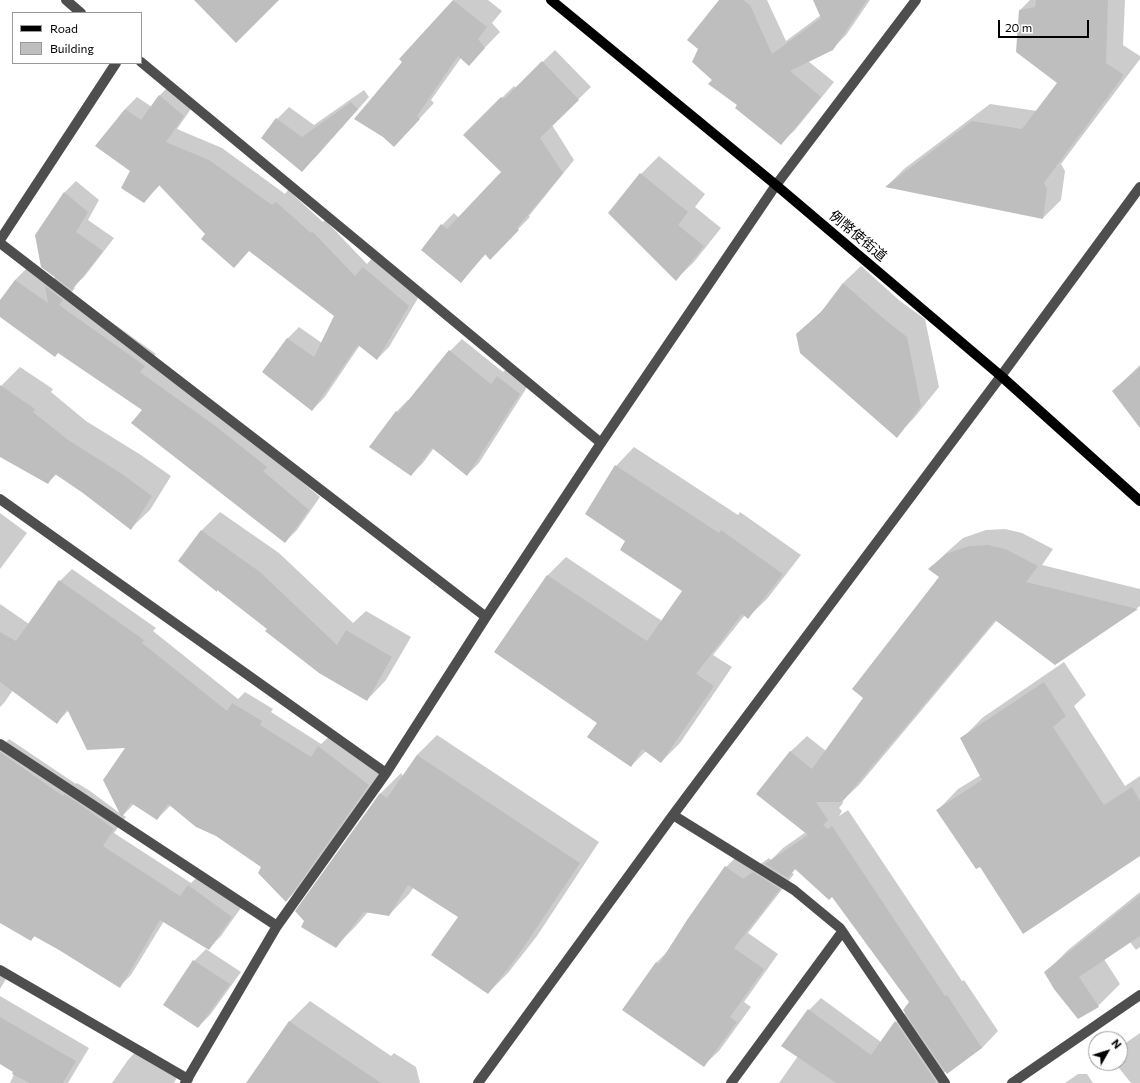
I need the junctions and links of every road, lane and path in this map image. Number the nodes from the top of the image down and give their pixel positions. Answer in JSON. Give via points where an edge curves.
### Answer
{"nodes":[{"id":1,"x":66,"y":0,"type":"edge"},
{"id":2,"x":551,"y":0,"type":"edge"},
{"id":3,"x":916,"y":0,"type":"edge"},
{"id":4,"x":81,"y":12,"type":"edge"},
{"id":5,"x":142,"y":63,"type":"edge"},
{"id":6,"x":115,"y":64,"type":"edge"},
{"id":7,"x":776,"y":185,"type":"junction"},
{"id":8,"x":1140,"y":187,"type":"edge"},
{"id":9,"x":0,"y":240,"type":"edge"},
{"id":10,"x":0,"y":243,"type":"edge"},
{"id":11,"x":1001,"y":376,"type":"junction"},
{"id":12,"x":601,"y":443,"type":"junction"},
{"id":13,"x":0,"y":499,"type":"edge"},
{"id":14,"x":1140,"y":501,"type":"edge"},
{"id":15,"x":486,"y":616,"type":"junction"},
{"id":16,"x":0,"y":744,"type":"edge"},
{"id":17,"x":386,"y":773,"type":"junction"},
{"id":18,"x":673,"y":815,"type":"junction"},
{"id":19,"x":277,"y":926,"type":"junction"},
{"id":20,"x":842,"y":932,"type":"junction"},
{"id":21,"x":0,"y":970,"type":"edge"},
{"id":22,"x":1140,"y":995,"type":"edge"},
{"id":23,"x":186,"y":1081,"type":"edge"},
{"id":24,"x":478,"y":1083,"type":"edge"},
{"id":25,"x":731,"y":1083,"type":"edge"},
{"id":26,"x":945,"y":1083,"type":"edge"},
{"id":27,"x":1012,"y":1083,"type":"edge"}],
"edges":[{"from":1,"to":4,"type":"street"},
{"from":2,"to":7,"type":"main road","name":"例幣使街道"},
{"from":3,"to":7,"type":"street"},
{"from":5,"to":12,"type":"street"},
{"from":6,"to":9,"type":"street"},
{"from":7,"to":11,"type":"main road","name":"例幣使街道"},
{"from":7,"to":12,"type":"street"},
{"from":8,"to":11,"type":"street"},
{"from":10,"to":15,"type":"street"},
{"from":11,"to":14,"type":"main road","name":"例幣使街道"},
{"from":11,"to":18,"type":"street"},
{"from":12,"to":15,"type":"street"},
{"from":13,"to":17,"type":"street"},
{"from":15,"to":17,"type":"street"},
{"from":16,"to":19,"type":"street"},
{"from":17,"to":19,"type":"street"},
{"from":18,"to":20,"type":"street","via":[[794,890]]},
{"from":18,"to":24,"type":"street"},
{"from":19,"to":23,"type":"street"},
{"from":20,"to":25,"type":"street"},
{"from":20,"to":26,"type":"street"},
{"from":21,"to":23,"type":"street"},
{"from":22,"to":27,"type":"street"}]}
